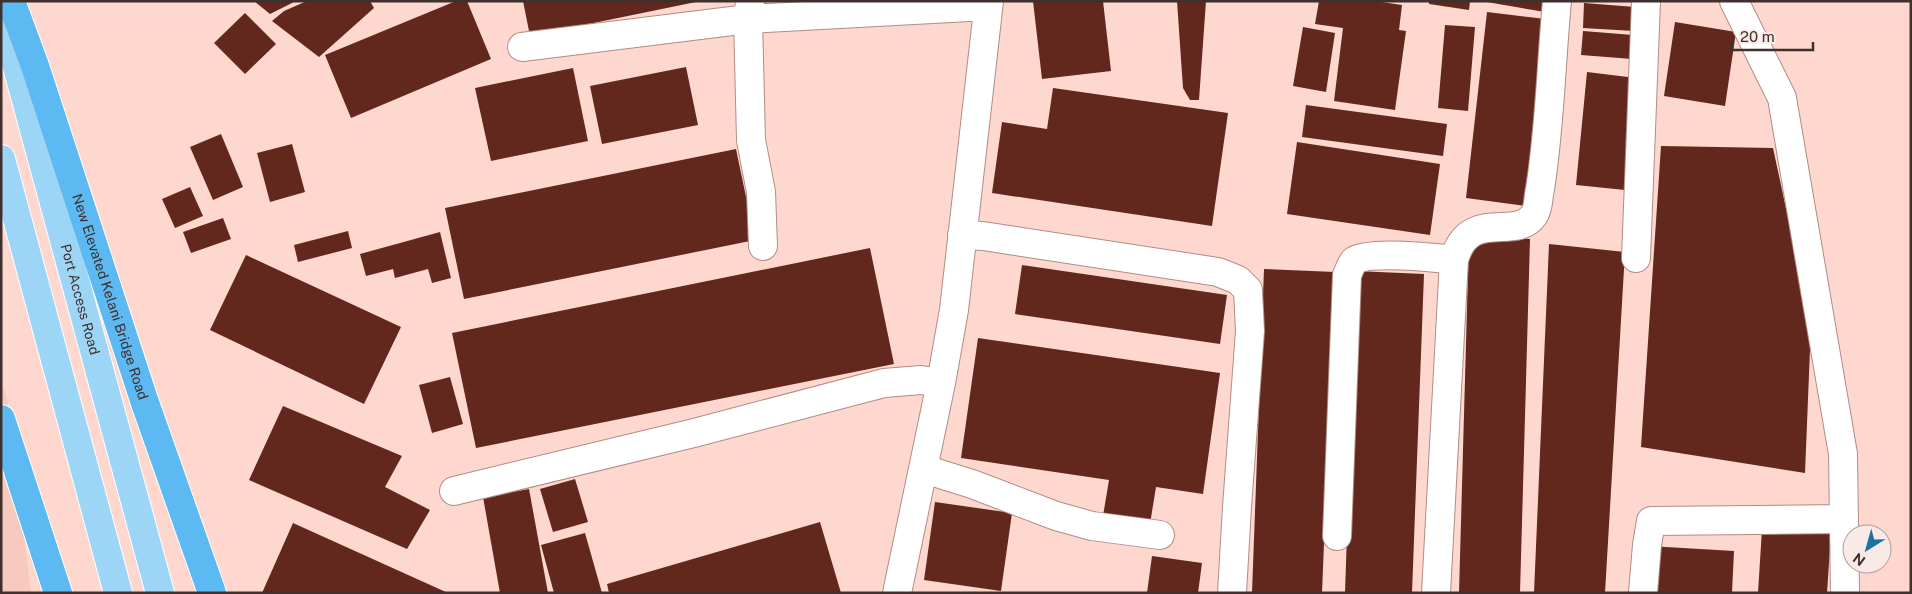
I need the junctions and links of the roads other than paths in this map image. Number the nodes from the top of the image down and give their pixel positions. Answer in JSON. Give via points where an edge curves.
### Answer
{"nodes":[{"id":1,"x":12,"y":1,"type":"edge"},
{"id":2,"x":1557,"y":1,"type":"edge"},
{"id":3,"x":1646,"y":1,"type":"edge"},
{"id":4,"x":1734,"y":1,"type":"edge"},
{"id":5,"x":988,"y":4,"type":"edge"},
{"id":6,"x":1,"y":8,"type":"edge"},
{"id":7,"x":749,"y":10,"type":"edge"},
{"id":8,"x":522,"y":48,"type":"dead end"},
{"id":9,"x":1,"y":159,"type":"edge"},
{"id":10,"x":962,"y":235,"type":"junction"},
{"id":11,"x":763,"y":246,"type":"dead end"},
{"id":12,"x":1636,"y":258,"type":"dead end"},
{"id":13,"x":1454,"y":260,"type":"junction"},
{"id":14,"x":941,"y":383,"type":"junction"},
{"id":15,"x":1,"y":419,"type":"edge"},
{"id":16,"x":924,"y":469,"type":"junction"},
{"id":17,"x":454,"y":491,"type":"dead end"},
{"id":18,"x":1844,"y":519,"type":"junction"},
{"id":19,"x":1160,"y":535,"type":"dead end"},
{"id":20,"x":1337,"y":536,"type":"dead end"},
{"id":21,"x":58,"y":593,"type":"edge"},
{"id":22,"x":118,"y":593,"type":"edge"},
{"id":23,"x":160,"y":593,"type":"edge"},
{"id":24,"x":212,"y":593,"type":"edge"},
{"id":25,"x":897,"y":593,"type":"edge"},
{"id":26,"x":1232,"y":593,"type":"edge"},
{"id":27,"x":1436,"y":593,"type":"edge"},
{"id":28,"x":1643,"y":593,"type":"edge"},
{"id":29,"x":1845,"y":593,"type":"edge"}],
"edges":[{"from":1,"to":24,"type":"highway","name":"New Elevated Kelani Bridge Road","via":[[144,400]]},
{"from":2,"to":13,"type":"street","via":[[1544,163],[1534,215],[1514,226],[1475,230],[1457,249]]},
{"from":3,"to":12,"type":"street"},
{"from":4,"to":18,"type":"street","via":[[1782,98],[1843,454]]},
{"from":5,"to":7,"type":"street"},
{"from":5,"to":10,"type":"street"},
{"from":6,"to":23,"type":"main road","name":"Port Access Road"},
{"from":7,"to":8,"type":"street"},
{"from":7,"to":11,"type":"street","via":[[751,140],[761,192]]},
{"from":9,"to":22,"type":"main road"},
{"from":10,"to":14,"type":"street","via":[[954,310]]},
{"from":10,"to":26,"type":"street","via":[[1218,272],[1238,280],[1248,290],[1250,331]]},
{"from":13,"to":20,"type":"street","via":[[1364,256],[1354,261],[1347,275]]},
{"from":13,"to":27,"type":"street"},
{"from":14,"to":16,"type":"street"},
{"from":14,"to":17,"type":"street","via":[[921,380],[884,384],[694,434]]},
{"from":15,"to":21,"type":"highway"},
{"from":16,"to":19,"type":"street","via":[[1092,526]]},
{"from":16,"to":25,"type":"street"},
{"from":18,"to":28,"type":"street","via":[[1652,521]]},
{"from":18,"to":29,"type":"street"}]}
